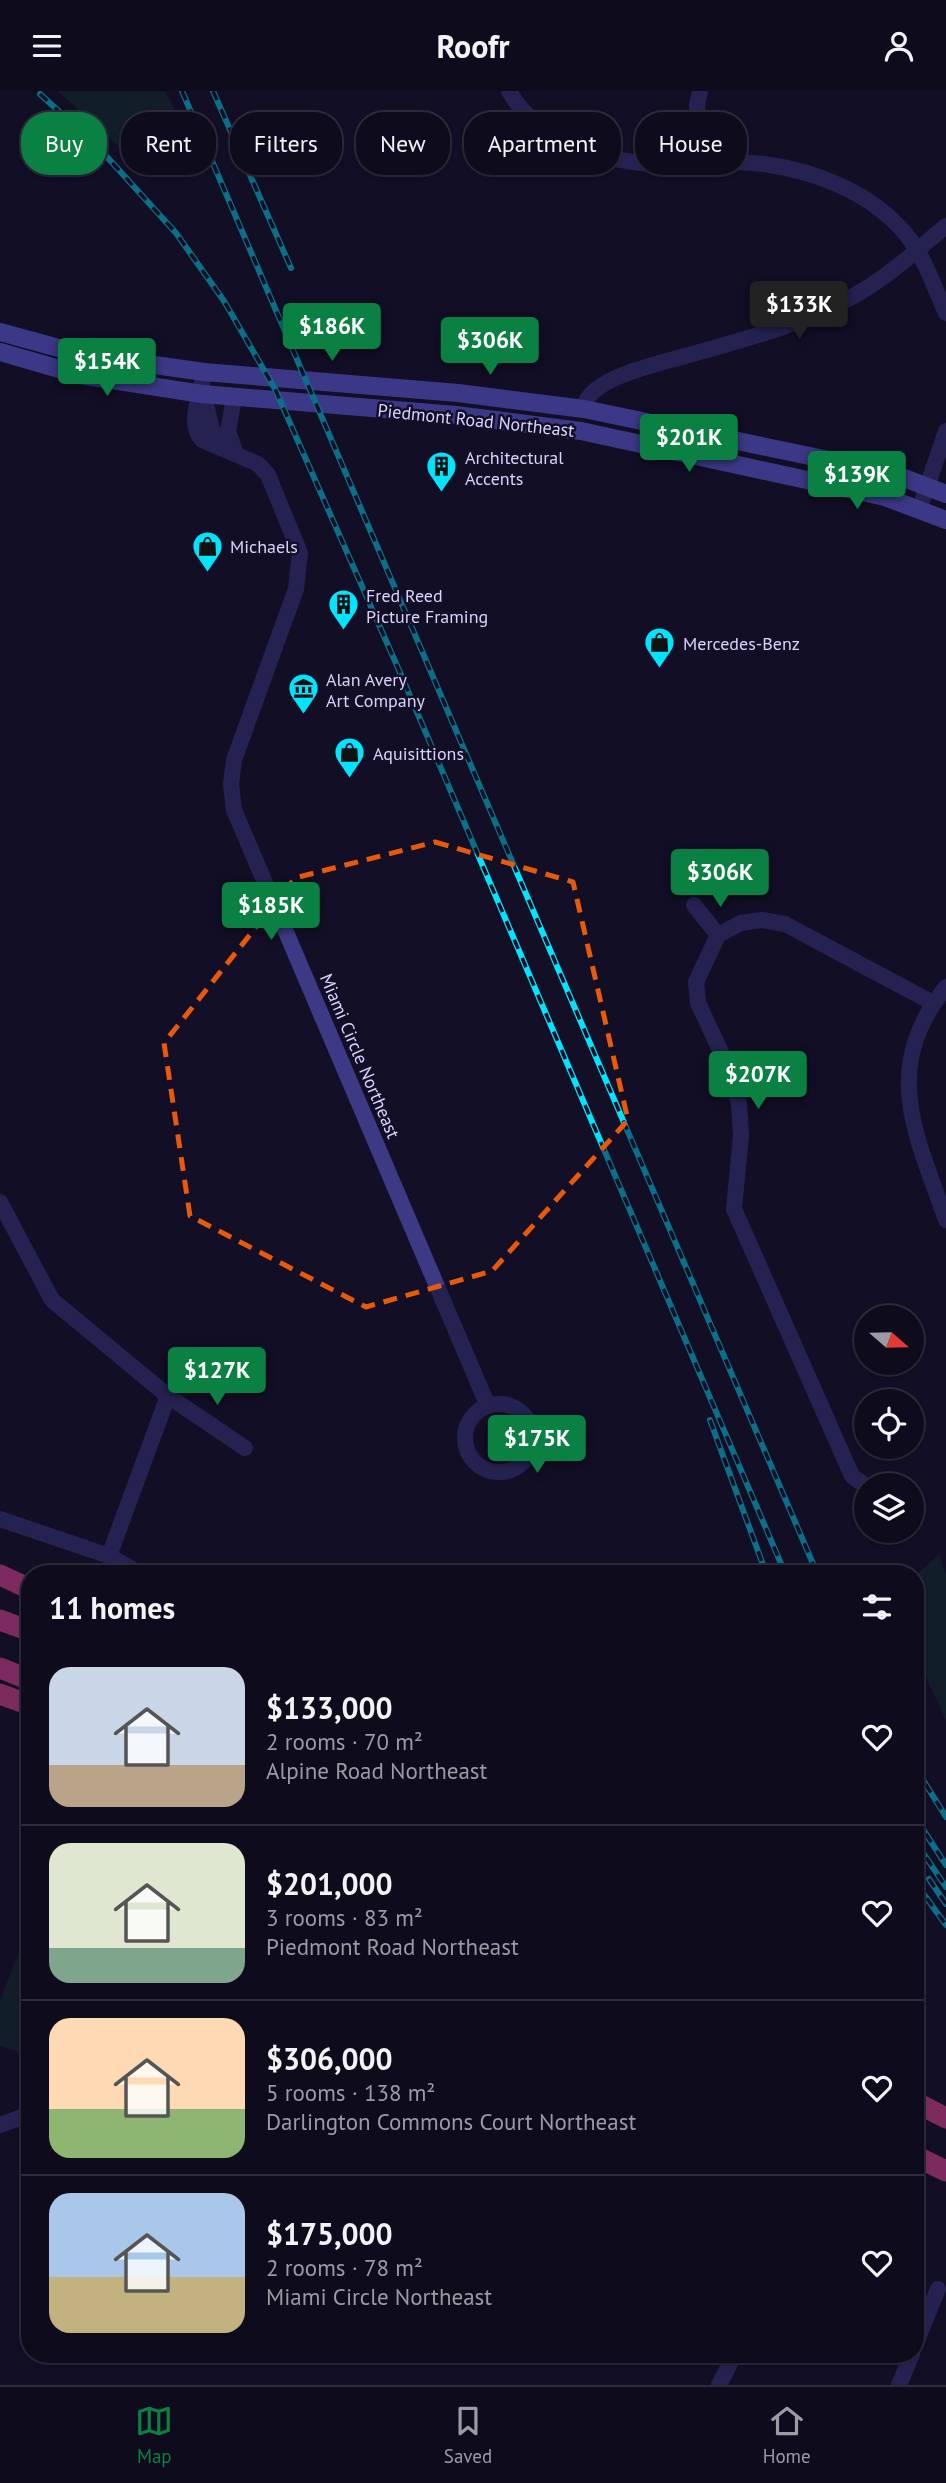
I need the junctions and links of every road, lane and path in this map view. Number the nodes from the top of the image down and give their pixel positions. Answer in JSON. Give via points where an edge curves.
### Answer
{"nodes":[{"id":1,"x":509,"y":91,"type":"edge"},
{"id":2,"x":700,"y":91,"type":"edge"},
{"id":3,"x":697,"y":112,"type":"edge"},
{"id":4,"x":635,"y":161,"type":"edge"},
{"id":5,"x":747,"y":163,"type":"edge"},
{"id":6,"x":946,"y":226,"type":"edge"},
{"id":7,"x":917,"y":250,"type":"junction"},
{"id":8,"x":946,"y":313,"type":"edge"},
{"id":9,"x":0,"y":332,"type":"edge"},
{"id":10,"x":0,"y":352,"type":"edge"},
{"id":11,"x":204,"y":372,"type":"junction"},
{"id":12,"x":201,"y":394,"type":"junction"},
{"id":13,"x":233,"y":398,"type":"junction"},
{"id":14,"x":584,"y":409,"type":"junction"},
{"id":15,"x":946,"y":431,"type":"edge"},
{"id":16,"x":237,"y":456,"type":"junction"},
{"id":17,"x":928,"y":487,"type":"junction"},
{"id":18,"x":946,"y":494,"type":"edge"},
{"id":19,"x":919,"y":510,"type":"junction"},
{"id":20,"x":946,"y":520,"type":"edge"},
{"id":21,"x":694,"y":905,"type":"dead end"},
{"id":22,"x":718,"y":935,"type":"junction"},
{"id":23,"x":946,"y":987,"type":"edge"},
{"id":24,"x":933,"y":1003,"type":"junction"},
{"id":25,"x":0,"y":1202,"type":"edge"},
{"id":26,"x":946,"y":1220,"type":"edge"},
{"id":27,"x":168,"y":1397,"type":"junction"},
{"id":28,"x":488,"y":1406,"type":"junction"},
{"id":29,"x":245,"y":1448,"type":"dead end"},
{"id":30,"x":854,"y":1477,"type":"edge"},
{"id":31,"x":0,"y":1519,"type":"edge"},
{"id":32,"x":109,"y":1556,"type":"junction"},
{"id":33,"x":125,"y":1565,"type":"edge"},
{"id":34,"x":0,"y":1575,"type":"edge"},
{"id":35,"x":21,"y":1585,"type":"edge"},
{"id":36,"x":0,"y":1620,"type":"edge"},
{"id":37,"x":21,"y":1628,"type":"edge"},
{"id":38,"x":0,"y":1668,"type":"edge"},
{"id":39,"x":21,"y":1676,"type":"edge"},
{"id":40,"x":0,"y":1694,"type":"edge"},
{"id":41,"x":21,"y":1702,"type":"edge"},
{"id":42,"x":924,"y":2107,"type":"edge"},
{"id":43,"x":21,"y":2117,"type":"edge"},
{"id":44,"x":946,"y":2118,"type":"edge"},
{"id":45,"x":0,"y":2125,"type":"edge"},
{"id":46,"x":924,"y":2160,"type":"edge"},
{"id":47,"x":946,"y":2171,"type":"edge"},
{"id":48,"x":938,"y":2289,"type":"dead end"},
{"id":49,"x":924,"y":2323,"type":"edge"},
{"id":50,"x":730,"y":2363,"type":"edge"},
{"id":51,"x":908,"y":2363,"type":"edge"},
{"id":52,"x":719,"y":2385,"type":"edge"},
{"id":53,"x":899,"y":2385,"type":"edge"}],
"edges":[{"from":1,"to":4,"type":"street","via":[[545,129],[584,149]]},
{"from":2,"to":3,"type":"street"},
{"from":5,"to":7,"type":"street","via":[[827,179],[881,210]]},
{"from":6,"to":7,"type":"street"},
{"from":7,"to":8,"type":"street"},
{"from":7,"to":14,"type":"street","via":[[859,293],[808,318],[632,372],[592,392],[584,400]]},
{"from":9,"to":11,"type":"main road","name":"Piedmont Road Northeast","via":[[85,355]]},
{"from":10,"to":12,"type":"main road","name":"Piedmont Road Northeast","via":[[80,375]]},
{"from":11,"to":12,"type":"street","name":"Miami Circle Northeast"},
{"from":11,"to":14,"type":"main road","name":"Piedmont Road Northeast","via":[[458,393]]},
{"from":12,"to":13,"type":"main road","name":"Piedmont Road Northeast"},
{"from":12,"to":16,"type":"street","name":"Miami Circle Northeast","via":[[215,437]]},
{"from":13,"to":16,"type":"street","via":[[228,431]]},
{"from":13,"to":19,"type":"main road","name":"Piedmont Road Northeast","via":[[456,415],[581,431],[884,497]]},
{"from":14,"to":17,"type":"main road","name":"Piedmont Road Northeast","via":[[891,473]]},
{"from":15,"to":17,"type":"street"},
{"from":16,"to":28,"type":"street","name":"Miami Circle Northeast","via":[[258,464],[268,475],[296,541],[300,566],[296,589],[234,760],[234,810]]},
{"from":17,"to":18,"type":"main road","name":"Piedmont Road Northeast"},
{"from":17,"to":19,"type":"street"},
{"from":19,"to":20,"type":"main road","name":"Piedmont Road Northeast"},
{"from":21,"to":22,"type":"street"},
{"from":22,"to":24,"type":"street","via":[[740,923],[762,919],[785,924]]},
{"from":22,"to":30,"type":"street","via":[[696,982],[698,1003],[728,1067],[739,1104],[734,1209]]},
{"from":23,"to":24,"type":"street"},
{"from":24,"to":26,"type":"street","via":[[909,1055],[908,1100]]},
{"from":25,"to":27,"type":"street","via":[[52,1300]]},
{"from":27,"to":29,"type":"street"},
{"from":27,"to":32,"type":"street"},
{"from":28,"to":28,"type":"street","via":[[467,1426],[469,1455],[485,1470],[514,1470],[528,1457],[531,1427],[513,1407]]},
{"from":31,"to":32,"type":"street"},
{"from":32,"to":33,"type":"street"},
{"from":34,"to":35,"type":"highway"},
{"from":36,"to":37,"type":"highway"},
{"from":38,"to":39,"type":"highway"},
{"from":40,"to":41,"type":"highway"},
{"from":42,"to":44,"type":"highway"},
{"from":43,"to":45,"type":"street"},
{"from":46,"to":47,"type":"highway"},
{"from":48,"to":49,"type":"street"},
{"from":50,"to":52,"type":"street"},
{"from":51,"to":53,"type":"street"}]}
